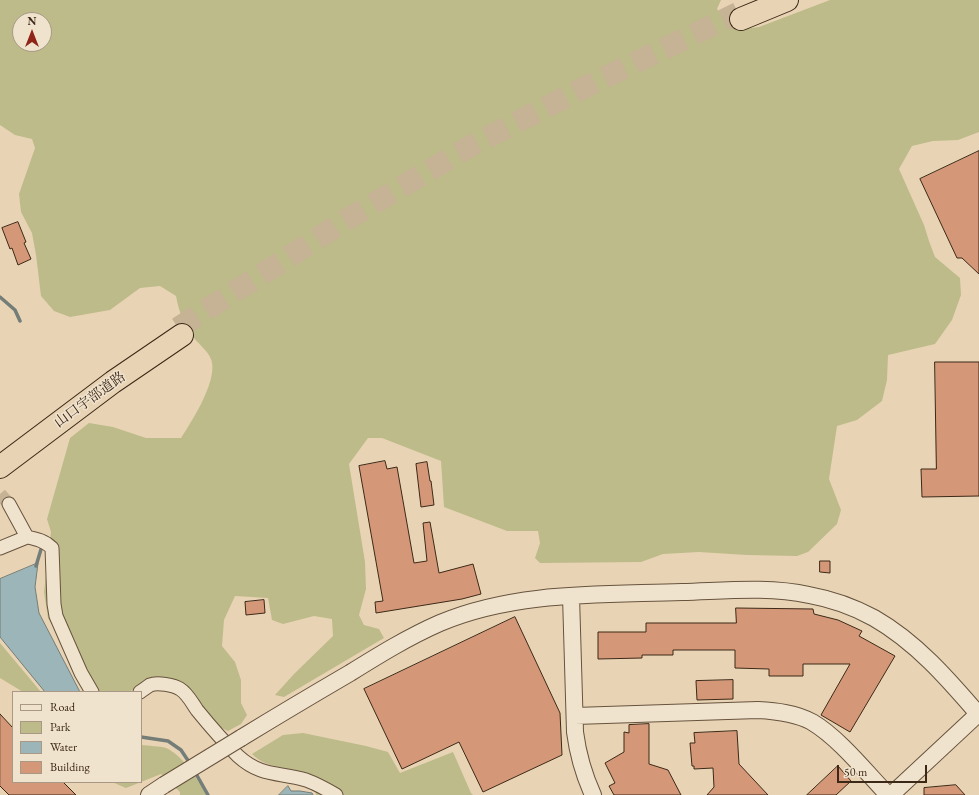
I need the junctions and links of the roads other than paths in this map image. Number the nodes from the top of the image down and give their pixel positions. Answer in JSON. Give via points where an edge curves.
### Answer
{"nodes":[{"id":1,"x":770,"y":0,"type":"edge"},
{"id":2,"x":787,"y":0,"type":"edge"},
{"id":3,"x":0,"y":454,"type":"edge"},
{"id":4,"x":0,"y":467,"type":"edge"},
{"id":5,"x":9,"y":504,"type":"tunnel mouth"},
{"id":6,"x":27,"y":536,"type":"junction"},
{"id":7,"x":0,"y":548,"type":"edge"},
{"id":8,"x":570,"y":596,"type":"junction"},
{"id":9,"x":91,"y":691,"type":"edge"},
{"id":10,"x":142,"y":691,"type":"edge"},
{"id":11,"x":979,"y":714,"type":"edge"},
{"id":12,"x":574,"y":716,"type":"junction"},
{"id":13,"x":149,"y":795,"type":"edge"},
{"id":14,"x":336,"y":795,"type":"edge"},
{"id":15,"x":593,"y":795,"type":"edge"},
{"id":16,"x":888,"y":795,"type":"edge"},
{"id":17,"x":891,"y":795,"type":"edge"}],
"edges":[{"from":1,"to":2,"type":"highway","via":[[739,16]]},
{"from":3,"to":4,"type":"highway","name":"山口宇部道路","via":[[101,380],[180,331]]},
{"from":5,"to":6,"type":"street"},
{"from":6,"to":7,"type":"street"},
{"from":6,"to":9,"type":"street","via":[[52,548],[56,616]]},
{"from":8,"to":11,"type":"street","via":[[754,590],[801,594],[832,601],[873,618],[896,633],[944,675]]},
{"from":8,"to":12,"type":"street"},
{"from":8,"to":13,"type":"street","bridge":true,"via":[[530,599],[501,605],[440,623],[405,640]]},
{"from":10,"to":14,"type":"street","via":[[152,684],[169,685],[181,690],[221,738],[250,766],[261,771],[305,780],[322,786]]},
{"from":11,"to":17,"type":"street"},
{"from":12,"to":15,"type":"street","via":[[578,753]]},
{"from":12,"to":16,"type":"street","via":[[777,711],[811,722],[831,736]]}]}
